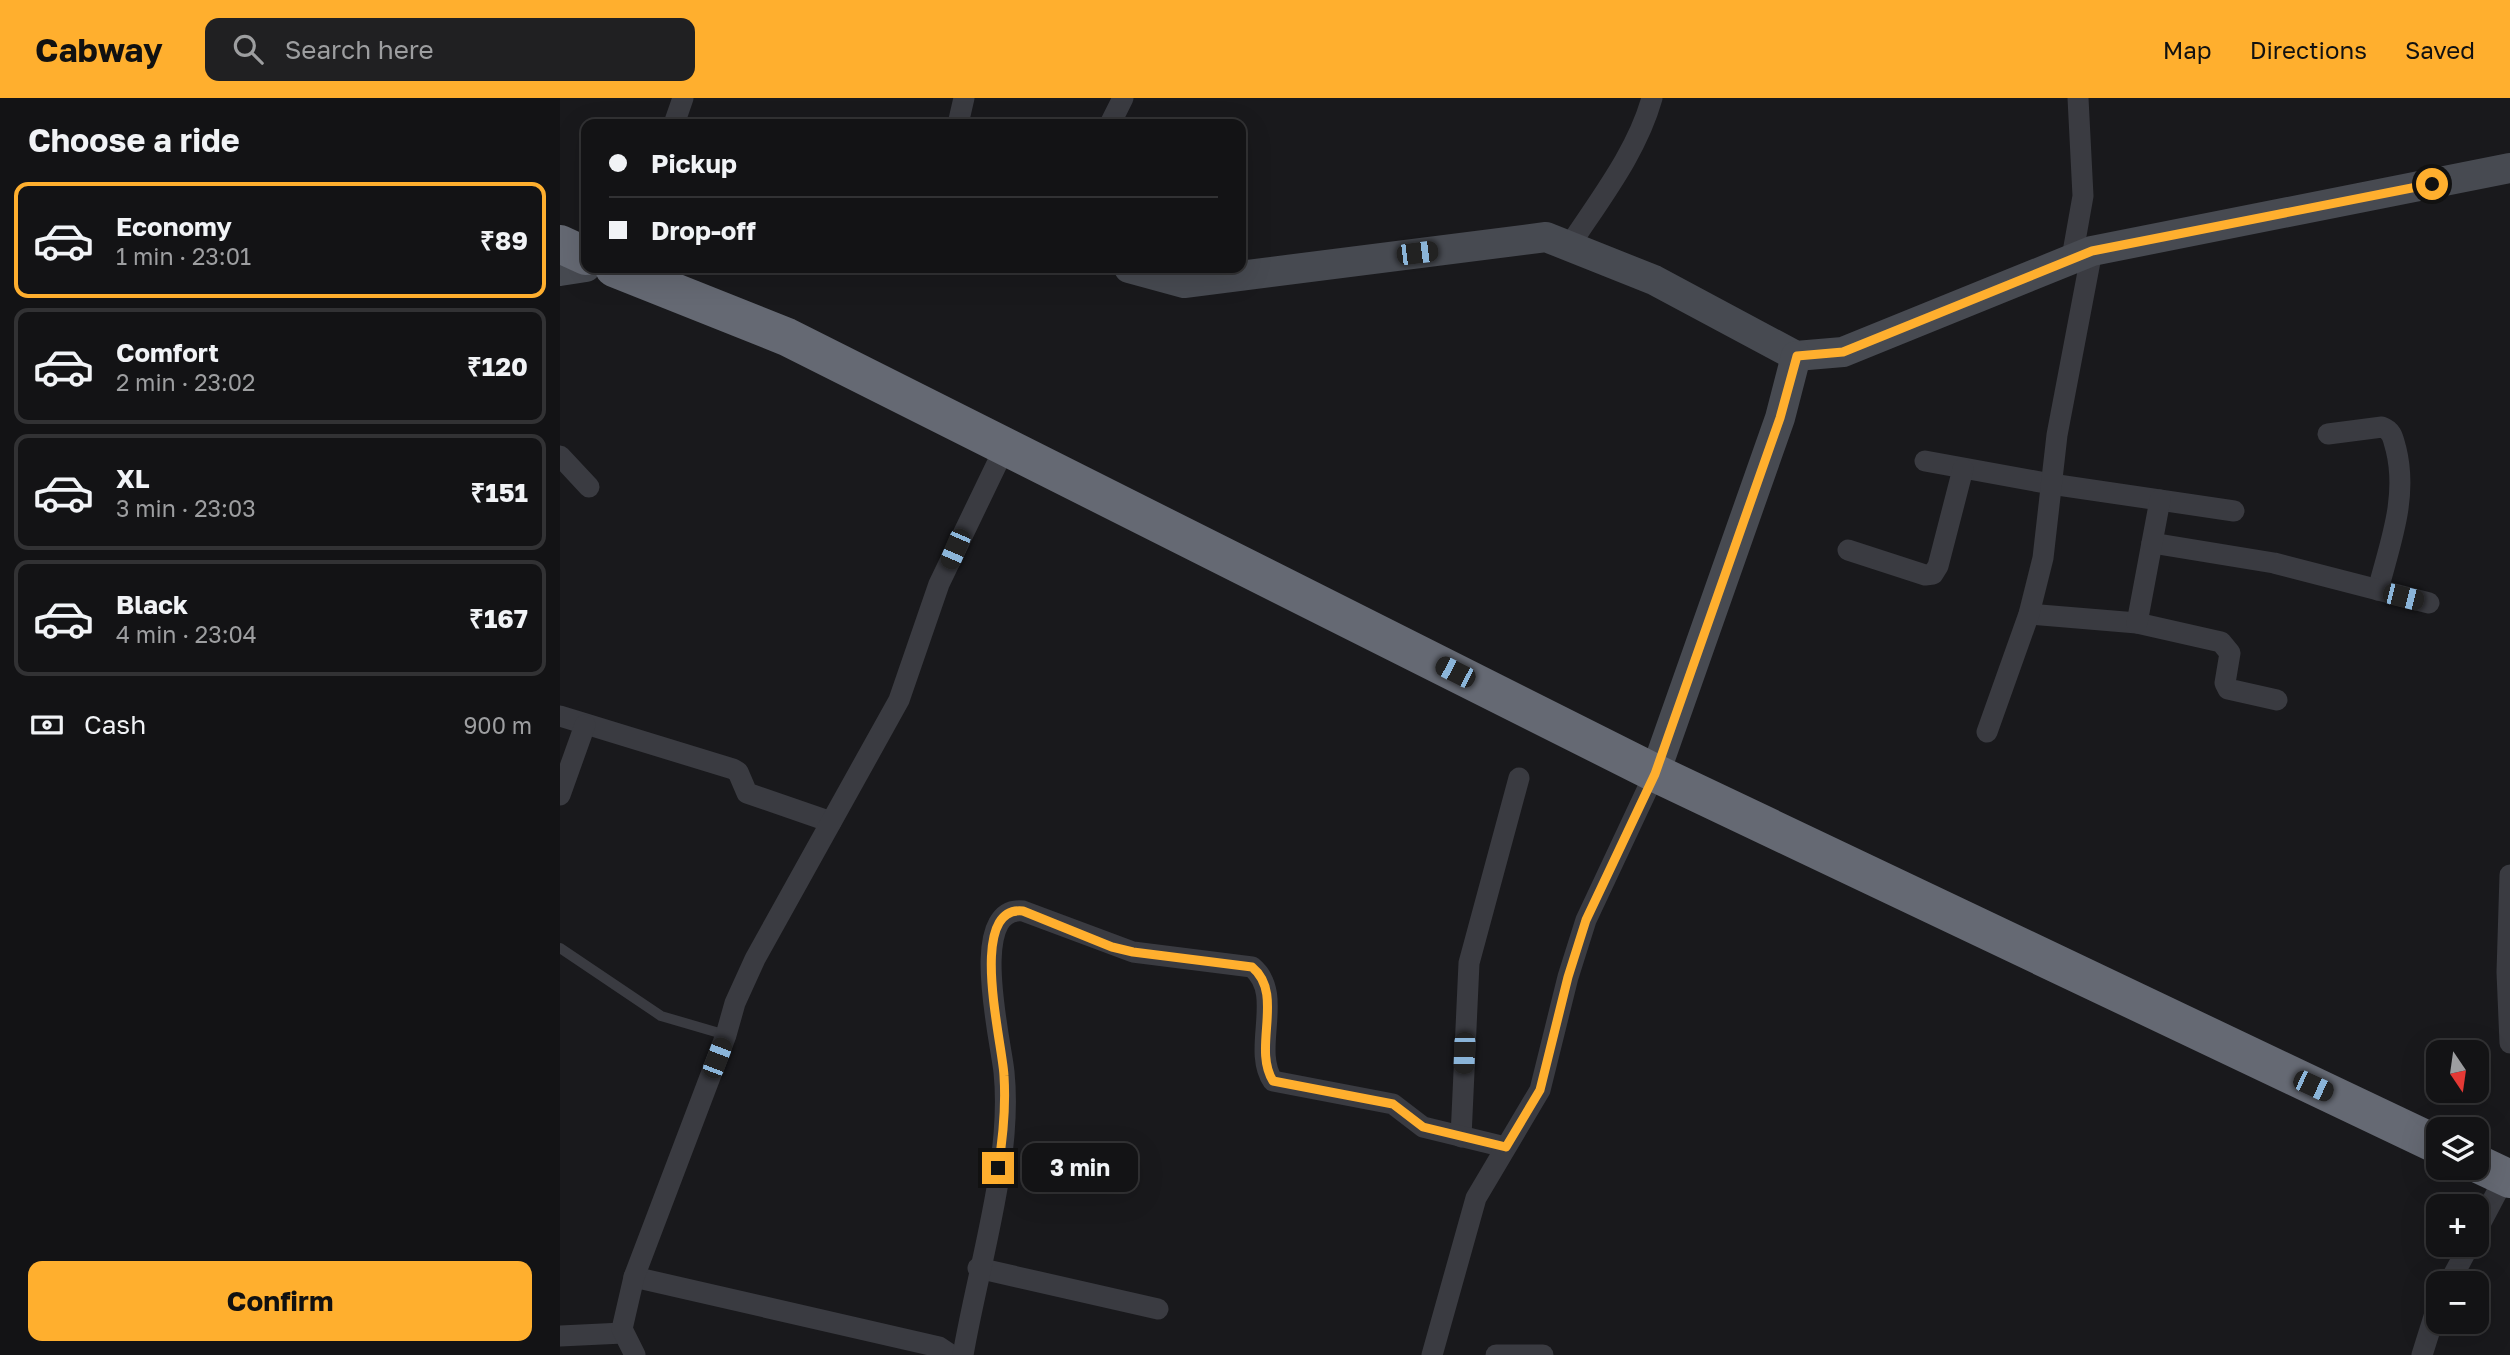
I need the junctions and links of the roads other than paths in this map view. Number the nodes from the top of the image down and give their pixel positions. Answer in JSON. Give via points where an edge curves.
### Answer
{"nodes":[{"id":1,"x":683,"y":98,"type":"edge"},
{"id":2,"x":964,"y":98,"type":"edge"},
{"id":3,"x":1123,"y":98,"type":"edge"},
{"id":4,"x":2073,"y":99,"type":"edge"},
{"id":5,"x":1650,"y":106,"type":"edge"},
{"id":6,"x":676,"y":119,"type":"edge"},
{"id":7,"x":959,"y":119,"type":"edge"},
{"id":8,"x":1112,"y":119,"type":"edge"},
{"id":9,"x":2510,"y":168,"type":"edge"},
{"id":10,"x":1564,"y":243,"type":"junction"},
{"id":11,"x":560,"y":244,"type":"edge"},
{"id":12,"x":581,"y":254,"type":"edge"},
{"id":13,"x":2082,"y":255,"type":"junction"},
{"id":14,"x":581,"y":268,"type":"edge"},
{"id":15,"x":560,"y":271,"type":"edge"},
{"id":16,"x":626,"y":273,"type":"edge"},
{"id":17,"x":1147,"y":273,"type":"edge"},
{"id":18,"x":1797,"y":356,"type":"junction"},
{"id":19,"x":2328,"y":434,"type":"dead end"},
{"id":20,"x":1006,"y":445,"type":"junction"},
{"id":21,"x":560,"y":456,"type":"edge"},
{"id":22,"x":1925,"y":461,"type":"dead end"},
{"id":23,"x":1964,"y":469,"type":"junction"},
{"id":24,"x":2051,"y":484,"type":"junction"},
{"id":25,"x":589,"y":487,"type":"dead end"},
{"id":26,"x":2160,"y":500,"type":"junction"},
{"id":27,"x":2234,"y":511,"type":"dead end"},
{"id":28,"x":2152,"y":542,"type":"junction"},
{"id":29,"x":1848,"y":550,"type":"dead end"},
{"id":30,"x":2378,"y":590,"type":"junction"},
{"id":31,"x":2429,"y":603,"type":"dead end"},
{"id":32,"x":2029,"y":614,"type":"junction"},
{"id":33,"x":2137,"y":623,"type":"junction"},
{"id":34,"x":2277,"y":699,"type":"dead end"},
{"id":35,"x":560,"y":716,"type":"edge"},
{"id":36,"x":585,"y":725,"type":"junction"},
{"id":37,"x":1987,"y":732,"type":"dead end"},
{"id":38,"x":1655,"y":774,"type":"junction"},
{"id":39,"x":1519,"y":778,"type":"dead end"},
{"id":40,"x":560,"y":795,"type":"edge"},
{"id":41,"x":831,"y":822,"type":"junction"},
{"id":42,"x":2510,"y":875,"type":"edge"},
{"id":43,"x":560,"y":948,"type":"edge"},
{"id":44,"x":726,"y":1035,"type":"junction"},
{"id":45,"x":2510,"y":1043,"type":"edge"},
{"id":46,"x":1461,"y":1137,"type":"junction"},
{"id":47,"x":2426,"y":1139,"type":"edge"},
{"id":48,"x":1506,"y":1147,"type":"junction"},
{"id":49,"x":2500,"y":1172,"type":"edge"},
{"id":50,"x":2489,"y":1200,"type":"edge"},
{"id":51,"x":978,"y":1268,"type":"junction"},
{"id":52,"x":634,"y":1277,"type":"junction"},
{"id":53,"x":1158,"y":1309,"type":"dead end"},
{"id":54,"x":623,"y":1333,"type":"junction"},
{"id":55,"x":2427,"y":1334,"type":"edge"},
{"id":56,"x":560,"y":1336,"type":"edge"},
{"id":57,"x":635,"y":1355,"type":"edge"},
{"id":58,"x":951,"y":1355,"type":"edge"},
{"id":59,"x":963,"y":1355,"type":"edge"},
{"id":60,"x":1432,"y":1355,"type":"edge"},
{"id":61,"x":1496,"y":1355,"type":"edge"},
{"id":62,"x":1543,"y":1355,"type":"edge"},
{"id":63,"x":2421,"y":1355,"type":"edge"}],
"edges":[{"from":1,"to":6,"type":"street"},
{"from":2,"to":7,"type":"street"},
{"from":3,"to":8,"type":"street"},
{"from":4,"to":13,"type":"street","via":[[2084,196]]},
{"from":5,"to":10,"type":"street","via":[[1619,171]]},
{"from":9,"to":13,"type":"main road"},
{"from":10,"to":17,"type":"main road","via":[[1546,237],[1184,283]]},
{"from":10,"to":18,"type":"main road","via":[[1654,280]]},
{"from":11,"to":12,"type":"highway"},
{"from":13,"to":18,"type":"main road","via":[[1843,352]]},
{"from":13,"to":24,"type":"street"},
{"from":14,"to":15,"type":"main road"},
{"from":16,"to":20,"type":"highway","via":[[786,337]]},
{"from":18,"to":38,"type":"main road","via":[[1780,418]]},
{"from":19,"to":30,"type":"street","via":[[2382,427],[2393,436],[2401,493]]},
{"from":20,"to":38,"type":"highway"},
{"from":20,"to":41,"type":"street","via":[[939,584],[899,700]]},
{"from":21,"to":25,"type":"street"},
{"from":22,"to":23,"type":"street"},
{"from":23,"to":24,"type":"street"},
{"from":23,"to":29,"type":"street","via":[[1933,574]]},
{"from":24,"to":26,"type":"street"},
{"from":24,"to":32,"type":"street","via":[[2043,558]]},
{"from":26,"to":27,"type":"street"},
{"from":26,"to":28,"type":"street"},
{"from":28,"to":30,"type":"street","via":[[2274,563]]},
{"from":28,"to":33,"type":"street"},
{"from":30,"to":31,"type":"street"},
{"from":32,"to":33,"type":"street"},
{"from":32,"to":37,"type":"street"},
{"from":33,"to":34,"type":"street","via":[[2221,642],[2230,653],[2228,689]]},
{"from":35,"to":36,"type":"street"},
{"from":36,"to":40,"type":"street"},
{"from":36,"to":41,"type":"street","via":[[733,769],[750,794]]},
{"from":38,"to":47,"type":"highway"},
{"from":38,"to":48,"type":"street","via":[[1586,920],[1540,1090]]},
{"from":39,"to":46,"type":"street","via":[[1469,963]]},
{"from":41,"to":44,"type":"street","via":[[755,958]]},
{"from":42,"to":45,"type":"street"},
{"from":43,"to":44,"type":"lane","via":[[649,1010],[670,1021]]},
{"from":44,"to":52,"type":"street"},
{"from":46,"to":48,"type":"street"},
{"from":46,"to":51,"type":"street","via":[[1423,1127],[1393,1104],[1273,1081],[1268,1067],[1266,990],[1252,967],[1133,952],[1023,911],[1012,911],[1003,916],[991,946],[990,975],[1005,1105],[996,1184]]},
{"from":48,"to":60,"type":"street","via":[[1476,1198]]},
{"from":49,"to":50,"type":"street"},
{"from":51,"to":53,"type":"street"},
{"from":51,"to":59,"type":"street"},
{"from":52,"to":54,"type":"street"},
{"from":52,"to":58,"type":"street","via":[[939,1348]]},
{"from":54,"to":56,"type":"street"},
{"from":54,"to":57,"type":"street"},
{"from":55,"to":63,"type":"street"},
{"from":61,"to":62,"type":"street"}]}
